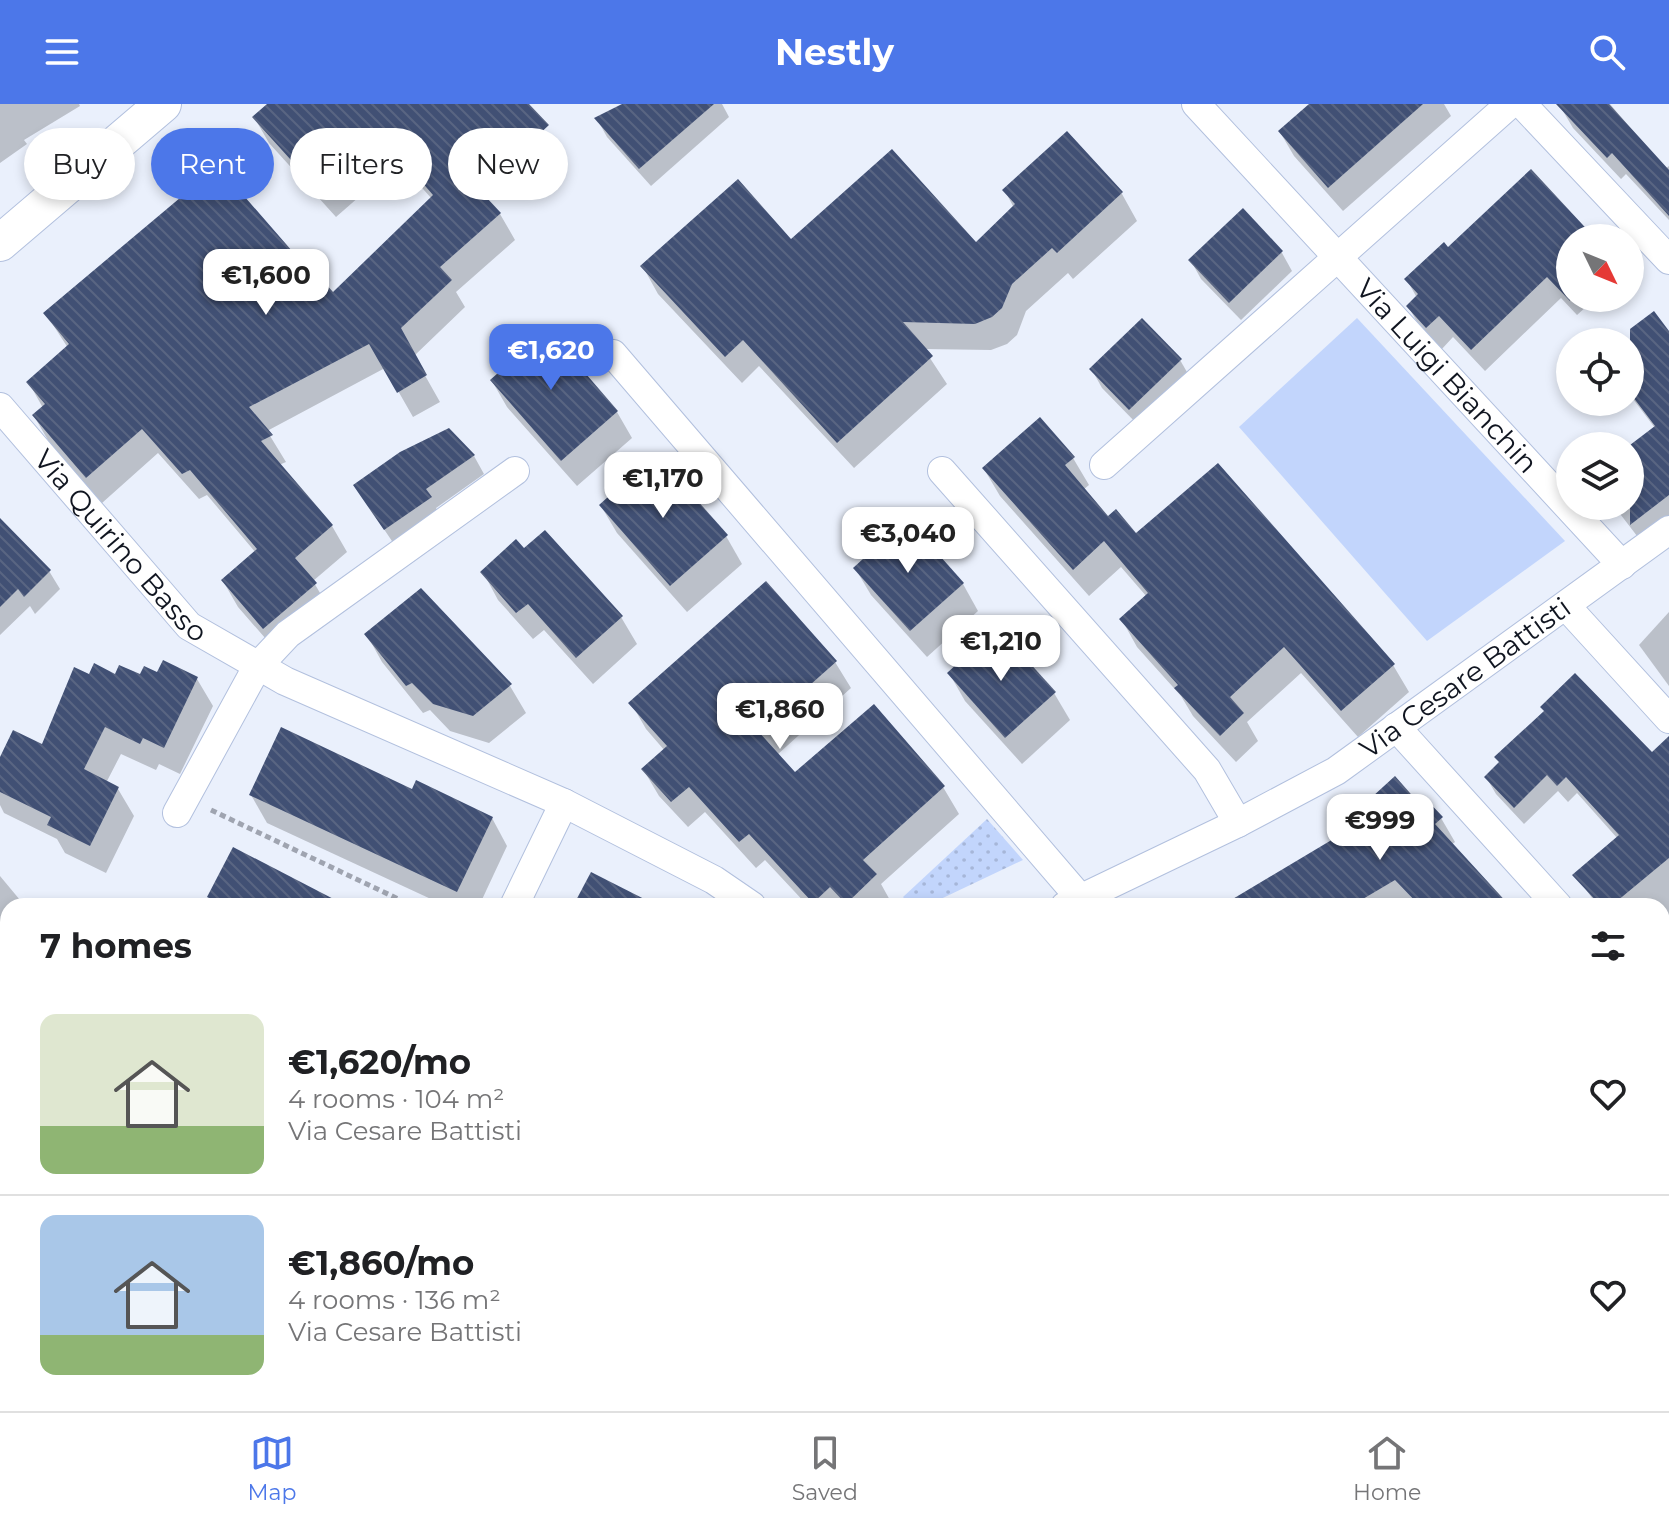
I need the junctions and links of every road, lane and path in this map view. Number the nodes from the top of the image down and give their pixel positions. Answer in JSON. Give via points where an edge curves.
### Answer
{"nodes":[{"id":1,"x":163,"y":104,"type":"edge"},
{"id":2,"x":1196,"y":104,"type":"edge"},
{"id":3,"x":1510,"y":104,"type":"edge"},
{"id":4,"x":1522,"y":104,"type":"edge"},
{"id":5,"x":0,"y":243,"type":"edge"},
{"id":6,"x":1338,"y":260,"type":"junction"},
{"id":7,"x":1669,"y":260,"type":"edge"},
{"id":8,"x":613,"y":354,"type":"dead end"},
{"id":9,"x":0,"y":407,"type":"edge"},
{"id":10,"x":1104,"y":465,"type":"dead end"},
{"id":11,"x":515,"y":471,"type":"dead end"},
{"id":12,"x":942,"y":471,"type":"dead end"},
{"id":13,"x":1669,"y":530,"type":"edge"},
{"id":14,"x":1622,"y":565,"type":"junction"},
{"id":15,"x":1566,"y":606,"type":"junction"},
{"id":16,"x":257,"y":667,"type":"junction"},
{"id":17,"x":1669,"y":719,"type":"edge"},
{"id":18,"x":1396,"y":727,"type":"junction"},
{"id":19,"x":564,"y":803,"type":"junction"},
{"id":20,"x":181,"y":805,"type":"joint"},
{"id":21,"x":1238,"y":823,"type":"junction"},
{"id":22,"x":395,"y":898,"type":"edge"},
{"id":23,"x":518,"y":898,"type":"edge"},
{"id":24,"x":740,"y":898,"type":"edge"},
{"id":25,"x":1069,"y":898,"type":"edge"},
{"id":26,"x":1080,"y":898,"type":"edge"},
{"id":27,"x":1551,"y":898,"type":"edge"}],
"edges":[{"from":1,"to":5,"type":"street"},
{"from":2,"to":6,"type":"street","name":"Via Luigi Bianchin"},
{"from":3,"to":6,"type":"street","name":"Via Luigi Bianchin"},
{"from":4,"to":7,"type":"street"},
{"from":6,"to":10,"type":"street","name":"Via Luigi Bianchin"},
{"from":6,"to":14,"type":"street","name":"Via Luigi Bianchin"},
{"from":8,"to":25,"type":"street","name":"Via Cesare Battisti"},
{"from":9,"to":16,"type":"street","name":"Via Quirino Basso","via":[[189,626]]},
{"from":11,"to":16,"type":"street","via":[[288,634]]},
{"from":12,"to":21,"type":"street","via":[[1207,770]]},
{"from":13,"to":14,"type":"street","name":"Via Cesare Battisti"},
{"from":14,"to":15,"type":"street","name":"Via Cesare Battisti"},
{"from":15,"to":17,"type":"street"},
{"from":15,"to":18,"type":"street","name":"Via Cesare Battisti"},
{"from":16,"to":19,"type":"street","name":"Via Quirino Basso"},
{"from":16,"to":20,"type":"street"},
{"from":18,"to":21,"type":"street","name":"Via Cesare Battisti","via":[[1336,771]]},
{"from":18,"to":27,"type":"street"},
{"from":19,"to":23,"type":"street"},
{"from":19,"to":24,"type":"street","name":"Via Quirino Basso"},
{"from":20,"to":22,"type":"path"},
{"from":21,"to":26,"type":"street","name":"Via Cesare Battisti"}]}
